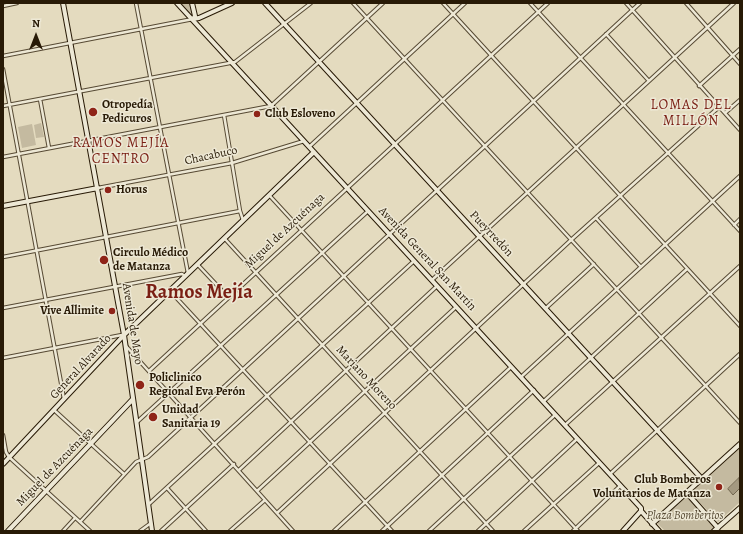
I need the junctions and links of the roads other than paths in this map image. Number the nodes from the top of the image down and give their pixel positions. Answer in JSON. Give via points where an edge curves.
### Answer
{"nodes":[{"id":1,"x":17,"y":3,"type":"edge"},
{"id":2,"x":63,"y":3,"type":"edge"},
{"id":3,"x":136,"y":3,"type":"edge"},
{"id":4,"x":176,"y":3,"type":"edge"},
{"id":5,"x":192,"y":3,"type":"edge"},
{"id":6,"x":232,"y":3,"type":"edge"},
{"id":7,"x":265,"y":3,"type":"edge"},
{"id":8,"x":311,"y":3,"type":"edge"},
{"id":9,"x":353,"y":3,"type":"edge"},
{"id":10,"x":383,"y":3,"type":"edge"},
{"id":11,"x":443,"y":3,"type":"edge"},
{"id":12,"x":466,"y":3,"type":"edge"},
{"id":13,"x":530,"y":3,"type":"edge"},
{"id":14,"x":548,"y":3,"type":"edge"},
{"id":15,"x":626,"y":3,"type":"edge"},
{"id":16,"x":640,"y":3,"type":"edge"},
{"id":17,"x":686,"y":3,"type":"edge"},
{"id":18,"x":734,"y":3,"type":"edge"},
{"id":19,"x":3,"y":6,"type":"edge"},
{"id":20,"x":632,"y":10,"type":"junction"},
{"id":21,"x":538,"y":12,"type":"junction"},
{"id":22,"x":453,"y":14,"type":"junction"},
{"id":23,"x":367,"y":18,"type":"junction"},
{"id":24,"x":193,"y":19,"type":"junction"},
{"id":25,"x":284,"y":24,"type":"junction"},
{"id":26,"x":708,"y":27,"type":"junction"},
{"id":27,"x":141,"y":30,"type":"junction"},
{"id":28,"x":606,"y":34,"type":"junction"},
{"id":29,"x":70,"y":43,"type":"junction"},
{"id":30,"x":740,"y":49,"type":"edge"},
{"id":31,"x":490,"y":55,"type":"junction"},
{"id":32,"x":3,"y":56,"type":"edge"},
{"id":33,"x":732,"y":56,"type":"junction"},
{"id":34,"x":674,"y":57,"type":"junction"},
{"id":35,"x":580,"y":58,"type":"junction"},
{"id":36,"x":405,"y":59,"type":"junction"},
{"id":37,"x":319,"y":62,"type":"junction"},
{"id":38,"x":232,"y":63,"type":"junction"},
{"id":39,"x":740,"y":64,"type":"edge"},
{"id":40,"x":3,"y":69,"type":"edge"},
{"id":41,"x":150,"y":78,"type":"junction"},
{"id":42,"x":649,"y":80,"type":"junction"},
{"id":43,"x":699,"y":86,"type":"junction"},
{"id":44,"x":79,"y":92,"type":"junction"},
{"id":45,"x":40,"y":99,"type":"junction"},
{"id":46,"x":442,"y":100,"type":"junction"},
{"id":47,"x":740,"y":100,"type":"edge"},
{"id":48,"x":532,"y":101,"type":"junction"},
{"id":49,"x":357,"y":103,"type":"junction"},
{"id":50,"x":623,"y":104,"type":"junction"},
{"id":51,"x":10,"y":105,"type":"junction"},
{"id":52,"x":3,"y":106,"type":"edge"},
{"id":53,"x":271,"y":106,"type":"junction"},
{"id":54,"x":719,"y":107,"type":"junction"},
{"id":55,"x":725,"y":113,"type":"junction"},
{"id":56,"x":224,"y":115,"type":"junction"},
{"id":57,"x":160,"y":127,"type":"junction"},
{"id":58,"x":740,"y":130,"type":"edge"},
{"id":59,"x":89,"y":141,"type":"junction"},
{"id":60,"x":304,"y":142,"type":"junction"},
{"id":61,"x":394,"y":144,"type":"junction"},
{"id":62,"x":484,"y":145,"type":"junction"},
{"id":63,"x":309,"y":147,"type":"junction"},
{"id":64,"x":575,"y":147,"type":"junction"},
{"id":65,"x":49,"y":148,"type":"junction"},
{"id":66,"x":314,"y":152,"type":"junction"},
{"id":67,"x":668,"y":153,"type":"junction"},
{"id":68,"x":18,"y":154,"type":"junction"},
{"id":69,"x":3,"y":156,"type":"edge"},
{"id":70,"x":232,"y":163,"type":"junction"},
{"id":71,"x":168,"y":175,"type":"junction"},
{"id":72,"x":740,"y":176,"type":"edge"},
{"id":73,"x":347,"y":187,"type":"junction"},
{"id":74,"x":98,"y":188,"type":"junction"},
{"id":75,"x":436,"y":189,"type":"junction"},
{"id":76,"x":527,"y":192,"type":"junction"},
{"id":77,"x":269,"y":195,"type":"junction"},
{"id":78,"x":620,"y":196,"type":"junction"},
{"id":79,"x":27,"y":201,"type":"junction"},
{"id":80,"x":712,"y":201,"type":"junction"},
{"id":81,"x":3,"y":206,"type":"edge"},
{"id":82,"x":240,"y":211,"type":"junction"},
{"id":83,"x":368,"y":211,"type":"junction"},
{"id":84,"x":596,"y":218,"type":"junction"},
{"id":85,"x":740,"y":219,"type":"edge"},
{"id":86,"x":243,"y":220,"type":"junction"},
{"id":87,"x":177,"y":223,"type":"junction"},
{"id":88,"x":734,"y":225,"type":"junction"},
{"id":89,"x":300,"y":230,"type":"junction"},
{"id":90,"x":740,"y":231,"type":"edge"},
{"id":91,"x":389,"y":234,"type":"junction"},
{"id":92,"x":480,"y":236,"type":"junction"},
{"id":93,"x":106,"y":237,"type":"junction"},
{"id":94,"x":225,"y":239,"type":"junction"},
{"id":95,"x":571,"y":240,"type":"junction"},
{"id":96,"x":665,"y":244,"type":"junction"},
{"id":97,"x":36,"y":250,"type":"junction"},
{"id":98,"x":322,"y":253,"type":"junction"},
{"id":99,"x":3,"y":257,"type":"edge"},
{"id":100,"x":414,"y":261,"type":"junction"},
{"id":101,"x":594,"y":264,"type":"junction"},
{"id":102,"x":198,"y":265,"type":"junction"},
{"id":103,"x":740,"y":266,"type":"edge"},
{"id":104,"x":640,"y":267,"type":"junction"},
{"id":105,"x":687,"y":268,"type":"junction"},
{"id":106,"x":255,"y":272,"type":"junction"},
{"id":107,"x":187,"y":275,"type":"junction"},
{"id":108,"x":343,"y":276,"type":"junction"},
{"id":109,"x":432,"y":280,"type":"junction"},
{"id":110,"x":524,"y":284,"type":"junction"},
{"id":111,"x":116,"y":286,"type":"junction"},
{"id":112,"x":437,"y":286,"type":"junction"},
{"id":113,"x":616,"y":289,"type":"junction"},
{"id":114,"x":170,"y":291,"type":"junction"},
{"id":115,"x":276,"y":294,"type":"junction"},
{"id":116,"x":710,"y":294,"type":"junction"},
{"id":117,"x":228,"y":297,"type":"junction"},
{"id":118,"x":46,"y":300,"type":"junction"},
{"id":119,"x":368,"y":302,"type":"junction"},
{"id":120,"x":456,"y":306,"type":"junction"},
{"id":121,"x":3,"y":308,"type":"edge"},
{"id":122,"x":546,"y":308,"type":"junction"},
{"id":123,"x":638,"y":313,"type":"junction"},
{"id":124,"x":297,"y":318,"type":"junction"},
{"id":125,"x":200,"y":323,"type":"junction"},
{"id":126,"x":740,"y":326,"type":"edge"},
{"id":127,"x":391,"y":328,"type":"junction"},
{"id":128,"x":476,"y":328,"type":"junction"},
{"id":129,"x":568,"y":333,"type":"junction"},
{"id":130,"x":124,"y":335,"type":"junction"},
{"id":131,"x":662,"y":337,"type":"junction"},
{"id":132,"x":322,"y":345,"type":"junction"},
{"id":133,"x":126,"y":346,"type":"junction"},
{"id":134,"x":222,"y":346,"type":"junction"},
{"id":135,"x":54,"y":348,"type":"junction"},
{"id":136,"x":410,"y":349,"type":"junction"},
{"id":137,"x":740,"y":354,"type":"edge"},
{"id":138,"x":591,"y":357,"type":"junction"},
{"id":139,"x":3,"y":358,"type":"edge"},
{"id":140,"x":512,"y":367,"type":"junction"},
{"id":141,"x":242,"y":368,"type":"junction"},
{"id":142,"x":430,"y":370,"type":"junction"},
{"id":143,"x":149,"y":371,"type":"junction"},
{"id":144,"x":345,"y":371,"type":"junction"},
{"id":145,"x":521,"y":377,"type":"junction"},
{"id":146,"x":613,"y":381,"type":"junction"},
{"id":147,"x":706,"y":386,"type":"junction"},
{"id":148,"x":534,"y":390,"type":"junction"},
{"id":149,"x":364,"y":391,"type":"junction"},
{"id":150,"x":169,"y":393,"type":"junction"},
{"id":151,"x":267,"y":396,"type":"junction"},
{"id":152,"x":64,"y":399,"type":"junction"},
{"id":153,"x":133,"y":399,"type":"junction"},
{"id":154,"x":544,"y":401,"type":"junction"},
{"id":155,"x":466,"y":409,"type":"junction"},
{"id":156,"x":54,"y":410,"type":"junction"},
{"id":157,"x":384,"y":413,"type":"junction"},
{"id":158,"x":556,"y":414,"type":"junction"},
{"id":159,"x":190,"y":417,"type":"junction"},
{"id":160,"x":137,"y":422,"type":"junction"},
{"id":161,"x":291,"y":422,"type":"junction"},
{"id":162,"x":740,"y":423,"type":"edge"},
{"id":163,"x":565,"y":425,"type":"junction"},
{"id":164,"x":658,"y":430,"type":"junction"},
{"id":165,"x":488,"y":433,"type":"junction"},
{"id":166,"x":3,"y":435,"type":"edge"},
{"id":167,"x":577,"y":438,"type":"junction"},
{"id":168,"x":310,"y":442,"type":"junction"},
{"id":169,"x":92,"y":444,"type":"junction"},
{"id":170,"x":215,"y":444,"type":"junction"},
{"id":171,"x":740,"y":444,"type":"edge"},
{"id":172,"x":420,"y":452,"type":"junction"},
{"id":173,"x":509,"y":456,"type":"junction"},
{"id":174,"x":9,"y":457,"type":"junction"},
{"id":175,"x":142,"y":459,"type":"junction"},
{"id":176,"x":599,"y":463,"type":"junction"},
{"id":177,"x":3,"y":464,"type":"edge"},
{"id":178,"x":234,"y":464,"type":"junction"},
{"id":179,"x":330,"y":464,"type":"junction"},
{"id":180,"x":239,"y":470,"type":"junction"},
{"id":181,"x":124,"y":474,"type":"junction"},
{"id":182,"x":610,"y":474,"type":"junction"},
{"id":183,"x":442,"y":476,"type":"junction"},
{"id":184,"x":702,"y":479,"type":"junction"},
{"id":185,"x":531,"y":481,"type":"junction"},
{"id":186,"x":621,"y":486,"type":"junction"},
{"id":187,"x":167,"y":488,"type":"junction"},
{"id":188,"x":47,"y":490,"type":"junction"},
{"id":189,"x":257,"y":491,"type":"junction"},
{"id":190,"x":687,"y":493,"type":"junction"},
{"id":191,"x":463,"y":499,"type":"junction"},
{"id":192,"x":265,"y":500,"type":"junction"},
{"id":193,"x":365,"y":502,"type":"junction"},
{"id":194,"x":149,"y":504,"type":"junction"},
{"id":195,"x":554,"y":505,"type":"junction"},
{"id":196,"x":186,"y":508,"type":"junction"},
{"id":197,"x":740,"y":508,"type":"edge"},
{"id":198,"x":641,"y":511,"type":"junction"},
{"id":199,"x":277,"y":513,"type":"junction"},
{"id":200,"x":75,"y":518,"type":"junction"},
{"id":201,"x":80,"y":522,"type":"junction"},
{"id":202,"x":151,"y":523,"type":"junction"},
{"id":203,"x":486,"y":524,"type":"junction"},
{"id":204,"x":652,"y":524,"type":"junction"},
{"id":205,"x":387,"y":526,"type":"junction"},
{"id":206,"x":575,"y":530,"type":"edge"},
{"id":207,"x":718,"y":530,"type":"edge"},
{"id":208,"x":8,"y":531,"type":"edge"},
{"id":209,"x":63,"y":531,"type":"edge"},
{"id":210,"x":90,"y":531,"type":"edge"},
{"id":211,"x":140,"y":531,"type":"edge"},
{"id":212,"x":152,"y":531,"type":"edge"},
{"id":213,"x":161,"y":531,"type":"edge"},
{"id":214,"x":206,"y":531,"type":"edge"},
{"id":215,"x":230,"y":531,"type":"edge"},
{"id":216,"x":293,"y":531,"type":"edge"},
{"id":217,"x":334,"y":531,"type":"edge"},
{"id":218,"x":382,"y":531,"type":"edge"},
{"id":219,"x":392,"y":531,"type":"edge"},
{"id":220,"x":429,"y":531,"type":"edge"},
{"id":221,"x":478,"y":531,"type":"edge"},
{"id":222,"x":493,"y":531,"type":"edge"},
{"id":223,"x":524,"y":531,"type":"edge"},
{"id":224,"x":623,"y":531,"type":"edge"},
{"id":225,"x":659,"y":531,"type":"edge"}],
"edges":[{"from":1,"to":19,"type":"street"},
{"from":2,"to":29,"type":"street","name":"Avenida de Mayo"},
{"from":3,"to":27,"type":"street"},
{"from":4,"to":24,"type":"street","name":"Avenida General San Martín"},
{"from":5,"to":24,"type":"street","via":[[195,16]]},
{"from":6,"to":24,"type":"street"},
{"from":7,"to":25,"type":"street","name":"Pueyrredón"},
{"from":8,"to":25,"type":"street"},
{"from":9,"to":23,"type":"street"},
{"from":10,"to":23,"type":"street"},
{"from":11,"to":22,"type":"street"},
{"from":12,"to":22,"type":"street"},
{"from":13,"to":21,"type":"street"},
{"from":14,"to":21,"type":"street","name":"Miguel de Azcuénaga"},
{"from":15,"to":20,"type":"street"},
{"from":16,"to":20,"type":"street"},
{"from":17,"to":26,"type":"street"},
{"from":18,"to":26,"type":"street"},
{"from":20,"to":28,"type":"street"},
{"from":20,"to":34,"type":"street"},
{"from":21,"to":31,"type":"street","name":"Miguel de Azcuénaga"},
{"from":21,"to":35,"type":"street"},
{"from":22,"to":31,"type":"street"},
{"from":22,"to":36,"type":"street"},
{"from":23,"to":36,"type":"street"},
{"from":23,"to":37,"type":"street"},
{"from":24,"to":27,"type":"street"},
{"from":24,"to":38,"type":"street","name":"Avenida General San Martín"},
{"from":25,"to":37,"type":"street","name":"Pueyrredón"},
{"from":25,"to":38,"type":"street","via":[[238,62]]},
{"from":26,"to":33,"type":"street"},
{"from":26,"to":34,"type":"street"},
{"from":27,"to":29,"type":"street"},
{"from":27,"to":41,"type":"street"},
{"from":28,"to":35,"type":"street"},
{"from":28,"to":42,"type":"street"},
{"from":29,"to":32,"type":"street"},
{"from":29,"to":44,"type":"street","name":"Avenida de Mayo"},
{"from":30,"to":33,"type":"street"},
{"from":31,"to":46,"type":"street","name":"Miguel de Azcuénaga"},
{"from":31,"to":48,"type":"street"},
{"from":33,"to":39,"type":"street"},
{"from":33,"to":43,"type":"street"},
{"from":34,"to":42,"type":"street"},
{"from":34,"to":43,"type":"street"},
{"from":35,"to":48,"type":"street"},
{"from":35,"to":50,"type":"street"},
{"from":36,"to":46,"type":"street"},
{"from":36,"to":49,"type":"street"},
{"from":37,"to":49,"type":"street","name":"Pueyrredón"},
{"from":37,"to":53,"type":"street"},
{"from":38,"to":41,"type":"street"},
{"from":38,"to":53,"type":"street","name":"Avenida General San Martín"},
{"from":40,"to":51,"type":"street"},
{"from":41,"to":44,"type":"street"},
{"from":41,"to":57,"type":"street"},
{"from":42,"to":50,"type":"street"},
{"from":43,"to":54,"type":"street"},
{"from":44,"to":45,"type":"street"},
{"from":44,"to":59,"type":"street","name":"Avenida de Mayo"},
{"from":45,"to":51,"type":"street"},
{"from":45,"to":65,"type":"street"},
{"from":46,"to":61,"type":"street","name":"Miguel de Azcuénaga"},
{"from":46,"to":62,"type":"street"},
{"from":47,"to":55,"type":"street"},
{"from":48,"to":62,"type":"street"},
{"from":48,"to":64,"type":"street"},
{"from":49,"to":61,"type":"street","name":"Pueyrredón"},
{"from":49,"to":63,"type":"street"},
{"from":50,"to":64,"type":"street"},
{"from":50,"to":67,"type":"street"},
{"from":51,"to":52,"type":"street"},
{"from":51,"to":68,"type":"street"},
{"from":53,"to":56,"type":"street"},
{"from":53,"to":60,"type":"street","name":"Avenida General San Martín"},
{"from":54,"to":55,"type":"street"},
{"from":54,"to":67,"type":"street"},
{"from":55,"to":58,"type":"street"},
{"from":56,"to":57,"type":"street"},
{"from":56,"to":70,"type":"street"},
{"from":57,"to":59,"type":"street"},
{"from":57,"to":71,"type":"street"},
{"from":59,"to":65,"type":"street"},
{"from":59,"to":74,"type":"street","name":"Avenida de Mayo"},
{"from":60,"to":63,"type":"street","name":"Avenida General San Martín"},
{"from":60,"to":70,"type":"street","name":"Chacabuco"},
{"from":61,"to":73,"type":"street","name":"Miguel de Azcuénaga"},
{"from":61,"to":75,"type":"street","name":"Pueyrredón"},
{"from":62,"to":75,"type":"street"},
{"from":62,"to":76,"type":"street"},
{"from":63,"to":66,"type":"street","name":"Avenida General San Martín"},
{"from":64,"to":76,"type":"street"},
{"from":64,"to":78,"type":"street"},
{"from":65,"to":68,"type":"street"},
{"from":66,"to":73,"type":"street","name":"Avenida General San Martín"},
{"from":66,"to":77,"type":"street","name":"General Alvarado"},
{"from":67,"to":78,"type":"street"},
{"from":67,"to":80,"type":"street"},
{"from":68,"to":69,"type":"street"},
{"from":68,"to":79,"type":"street"},
{"from":70,"to":71,"type":"street","name":"Chacabuco"},
{"from":70,"to":82,"type":"street"},
{"from":71,"to":74,"type":"street","name":"Chacabuco"},
{"from":71,"to":87,"type":"street"},
{"from":72,"to":80,"type":"street"},
{"from":73,"to":83,"type":"street","name":"Avenida General San Martín"},
{"from":73,"to":89,"type":"street","name":"Miguel de Azcuénaga"},
{"from":74,"to":79,"type":"street","name":"Chacabuco"},
{"from":74,"to":93,"type":"street","name":"Avenida de Mayo"},
{"from":75,"to":91,"type":"street"},
{"from":75,"to":92,"type":"street","name":"Pueyrredón"},
{"from":76,"to":92,"type":"street"},
{"from":76,"to":95,"type":"street"},
{"from":77,"to":86,"type":"street","name":"General Alvarado"},
{"from":77,"to":89,"type":"street"},
{"from":78,"to":84,"type":"street"},
{"from":78,"to":96,"type":"street"},
{"from":79,"to":81,"type":"street","name":"Chacabuco"},
{"from":79,"to":97,"type":"street"},
{"from":80,"to":88,"type":"street"},
{"from":80,"to":96,"type":"street"},
{"from":82,"to":86,"type":"street"},
{"from":82,"to":87,"type":"street"},
{"from":83,"to":91,"type":"street","name":"Avenida General San Martín"},
{"from":83,"to":98,"type":"street"},
{"from":84,"to":95,"type":"street"},
{"from":84,"to":104,"type":"street"},
{"from":85,"to":88,"type":"street"},
{"from":86,"to":94,"type":"street","name":"General Alvarado"},
{"from":87,"to":93,"type":"street"},
{"from":87,"to":107,"type":"street"},
{"from":88,"to":90,"type":"street"},
{"from":89,"to":98,"type":"street"},
{"from":89,"to":106,"type":"street","name":"Miguel de Azcuénaga"},
{"from":91,"to":100,"type":"street","name":"Avenida General San Martín"},
{"from":91,"to":108,"type":"street"},
{"from":92,"to":109,"type":"street"},
{"from":92,"to":110,"type":"street","name":"Pueyrredón"},
{"from":93,"to":97,"type":"street"},
{"from":93,"to":111,"type":"street","name":"Avenida de Mayo"},
{"from":94,"to":102,"type":"street","name":"General Alvarado"},
{"from":94,"to":106,"type":"street","name":"Mariano Moreno"},
{"from":95,"to":101,"type":"street"},
{"from":95,"to":110,"type":"street"},
{"from":96,"to":104,"type":"street"},
{"from":96,"to":105,"type":"street"},
{"from":97,"to":99,"type":"street"},
{"from":97,"to":118,"type":"street"},
{"from":98,"to":108,"type":"street"},
{"from":98,"to":115,"type":"street"},
{"from":100,"to":109,"type":"street","name":"Avenida General San Martín"},
{"from":100,"to":119,"type":"street"},
{"from":101,"to":113,"type":"street"},
{"from":101,"to":122,"type":"street"},
{"from":102,"to":107,"type":"street","name":"General Alvarado"},
{"from":102,"to":117,"type":"street"},
{"from":103,"to":116,"type":"street"},
{"from":104,"to":113,"type":"street"},
{"from":105,"to":116,"type":"street"},
{"from":105,"to":123,"type":"street"},
{"from":106,"to":115,"type":"street","name":"Mariano Moreno"},
{"from":106,"to":117,"type":"street","name":"Miguel de Azcuénaga"},
{"from":107,"to":111,"type":"street"},
{"from":107,"to":114,"type":"street","name":"General Alvarado"},
{"from":108,"to":119,"type":"street"},
{"from":108,"to":124,"type":"street"},
{"from":109,"to":112,"type":"street","name":"Avenida General San Martín"},
{"from":110,"to":122,"type":"street","name":"Pueyrredón"},
{"from":110,"to":128,"type":"street"},
{"from":111,"to":118,"type":"street"},
{"from":111,"to":130,"type":"street","name":"Avenida de Mayo"},
{"from":112,"to":120,"type":"street","name":"Avenida General San Martín"},
{"from":112,"to":127,"type":"street"},
{"from":113,"to":123,"type":"street"},
{"from":113,"to":129,"type":"street"},
{"from":114,"to":125,"type":"street"},
{"from":114,"to":130,"type":"street","name":"General Alvarado"},
{"from":115,"to":124,"type":"street","name":"Mariano Moreno"},
{"from":115,"to":134,"type":"street"},
{"from":116,"to":126,"type":"street"},
{"from":116,"to":131,"type":"street"},
{"from":117,"to":125,"type":"street","name":"Miguel de Azcuénaga"},
{"from":118,"to":121,"type":"street"},
{"from":118,"to":135,"type":"street"},
{"from":119,"to":127,"type":"street"},
{"from":119,"to":132,"type":"street"},
{"from":120,"to":128,"type":"street","name":"Avenida General San Martín"},
{"from":120,"to":136,"type":"street"},
{"from":122,"to":129,"type":"street","name":"Pueyrredón"},
{"from":123,"to":131,"type":"street"},
{"from":123,"to":138,"type":"street"},
{"from":124,"to":132,"type":"street","name":"Mariano Moreno"},
{"from":124,"to":141,"type":"street"},
{"from":125,"to":134,"type":"street"},
{"from":125,"to":143,"type":"street","name":"Miguel de Azcuénaga"},
{"from":127,"to":136,"type":"street"},
{"from":127,"to":144,"type":"street"},
{"from":128,"to":140,"type":"street","name":"Avenida General San Martín"},
{"from":128,"to":142,"type":"street"},
{"from":129,"to":138,"type":"street","name":"Pueyrredón"},
{"from":129,"to":145,"type":"street"},
{"from":130,"to":133,"type":"street","name":"Avenida de Mayo"},
{"from":130,"to":135,"type":"street"},
{"from":130,"to":152,"type":"street","name":"General Alvarado"},
{"from":131,"to":146,"type":"street"},
{"from":131,"to":147,"type":"street"},
{"from":132,"to":144,"type":"street","name":"Mariano Moreno"},
{"from":132,"to":151,"type":"street"},
{"from":133,"to":143,"type":"street"},
{"from":133,"to":153,"type":"street","name":"Avenida de Mayo"},
{"from":134,"to":141,"type":"street"},
{"from":134,"to":150,"type":"street"},
{"from":135,"to":139,"type":"street"},
{"from":135,"to":152,"type":"street"},
{"from":136,"to":142,"type":"street"},
{"from":136,"to":149,"type":"street"},
{"from":137,"to":147,"type":"street"},
{"from":138,"to":146,"type":"street","name":"Pueyrredón"},
{"from":138,"to":154,"type":"street"},
{"from":140,"to":145,"type":"street","name":"Avenida General San Martín"},
{"from":140,"to":155,"type":"street"},
{"from":141,"to":151,"type":"street"},
{"from":141,"to":159,"type":"street"},
{"from":142,"to":155,"type":"street"},
{"from":142,"to":157,"type":"street"},
{"from":143,"to":150,"type":"street"},
{"from":144,"to":149,"type":"street","name":"Mariano Moreno"},
{"from":144,"to":161,"type":"street"},
{"from":145,"to":148,"type":"street","name":"Avenida General San Martín"},
{"from":146,"to":163,"type":"street"},
{"from":146,"to":164,"type":"street","name":"Pueyrredón"},
{"from":147,"to":162,"type":"street"},
{"from":147,"to":164,"type":"street"},
{"from":148,"to":154,"type":"street","name":"Avenida General San Martín"},
{"from":148,"to":165,"type":"street"},
{"from":149,"to":157,"type":"street","name":"Mariano Moreno"},
{"from":149,"to":168,"type":"street"},
{"from":150,"to":159,"type":"street"},
{"from":150,"to":160,"type":"street"},
{"from":151,"to":161,"type":"street"},
{"from":151,"to":170,"type":"street"},
{"from":152,"to":156,"type":"street","name":"General Alvarado"},
{"from":153,"to":160,"type":"street","name":"Avenida de Mayo"},
{"from":153,"to":169,"type":"street","name":"Miguel de Azcuénaga"},
{"from":154,"to":158,"type":"street","name":"Avenida General San Martín"},
{"from":155,"to":165,"type":"street"},
{"from":155,"to":172,"type":"street"},
{"from":156,"to":169,"type":"street"},
{"from":156,"to":174,"type":"street","name":"General Alvarado"},
{"from":157,"to":172,"type":"street","name":"Mariano Moreno"},
{"from":157,"to":179,"type":"street"},
{"from":158,"to":163,"type":"street","name":"Avenida General San Martín"},
{"from":158,"to":173,"type":"street"},
{"from":159,"to":170,"type":"street"},
{"from":159,"to":175,"type":"street","via":[[148,457]]},
{"from":160,"to":175,"type":"street","name":"Avenida de Mayo"},
{"from":161,"to":168,"type":"street"},
{"from":161,"to":180,"type":"street"},
{"from":163,"to":167,"type":"street","name":"Avenida General San Martín"},
{"from":164,"to":182,"type":"street"},
{"from":164,"to":184,"type":"street","name":"Pueyrredón"},
{"from":165,"to":173,"type":"street"},
{"from":165,"to":183,"type":"street"},
{"from":166,"to":174,"type":"street"},
{"from":167,"to":176,"type":"street","name":"Avenida General San Martín"},
{"from":167,"to":185,"type":"street"},
{"from":168,"to":179,"type":"street"},
{"from":168,"to":189,"type":"street"},
{"from":169,"to":181,"type":"street"},
{"from":169,"to":188,"type":"street","name":"Miguel de Azcuénaga"},
{"from":170,"to":178,"type":"street"},
{"from":170,"to":187,"type":"street"},
{"from":171,"to":184,"type":"street"},
{"from":172,"to":183,"type":"street","name":"Mariano Moreno"},
{"from":172,"to":193,"type":"street"},
{"from":173,"to":185,"type":"street"},
{"from":173,"to":191,"type":"street"},
{"from":174,"to":177,"type":"street","name":"General Alvarado"},
{"from":174,"to":188,"type":"street"},
{"from":175,"to":181,"type":"street"},
{"from":175,"to":194,"type":"street","name":"Avenida de Mayo"},
{"from":176,"to":182,"type":"street","name":"Avenida General San Martín"},
{"from":176,"to":195,"type":"street"},
{"from":178,"to":180,"type":"street"},
{"from":178,"to":196,"type":"street"},
{"from":179,"to":193,"type":"street"},
{"from":179,"to":199,"type":"street"},
{"from":180,"to":189,"type":"street"},
{"from":181,"to":201,"type":"street"},
{"from":182,"to":186,"type":"street","name":"Avenida General San Martín"},
{"from":183,"to":191,"type":"street","name":"Mariano Moreno"},
{"from":183,"to":205,"type":"street"},
{"from":184,"to":190,"type":"street"},
{"from":185,"to":195,"type":"street"},
{"from":185,"to":203,"type":"street"},
{"from":186,"to":198,"type":"street","name":"Avenida General San Martín"},
{"from":186,"to":206,"type":"street"},
{"from":187,"to":194,"type":"street"},
{"from":187,"to":196,"type":"street"},
{"from":188,"to":200,"type":"street"},
{"from":188,"to":208,"type":"street","name":"Miguel de Azcuénaga"},
{"from":189,"to":192,"type":"street"},
{"from":190,"to":204,"type":"street"},
{"from":190,"to":207,"type":"street"},
{"from":191,"to":203,"type":"street","name":"Mariano Moreno"},
{"from":191,"to":220,"type":"street"},
{"from":192,"to":199,"type":"street"},
{"from":192,"to":215,"type":"street"},
{"from":193,"to":205,"type":"street"},
{"from":193,"to":217,"type":"street"},
{"from":194,"to":202,"type":"street","name":"Avenida de Mayo"},
{"from":195,"to":206,"type":"street"},
{"from":195,"to":223,"type":"street"},
{"from":196,"to":213,"type":"street"},
{"from":196,"to":214,"type":"street"},
{"from":197,"to":207,"type":"street"},
{"from":198,"to":204,"type":"street","name":"Avenida General San Martín"},
{"from":198,"to":224,"type":"street"},
{"from":199,"to":216,"type":"street"},
{"from":200,"to":201,"type":"street"},
{"from":200,"to":209,"type":"street"},
{"from":201,"to":210,"type":"street"},
{"from":202,"to":211,"type":"street"},
{"from":202,"to":212,"type":"street","name":"Avenida de Mayo"},
{"from":203,"to":221,"type":"street"},
{"from":203,"to":222,"type":"street","name":"Mariano Moreno"},
{"from":204,"to":225,"type":"street","name":"Avenida General San Martín"},
{"from":205,"to":218,"type":"street"},
{"from":205,"to":219,"type":"street"}]}
